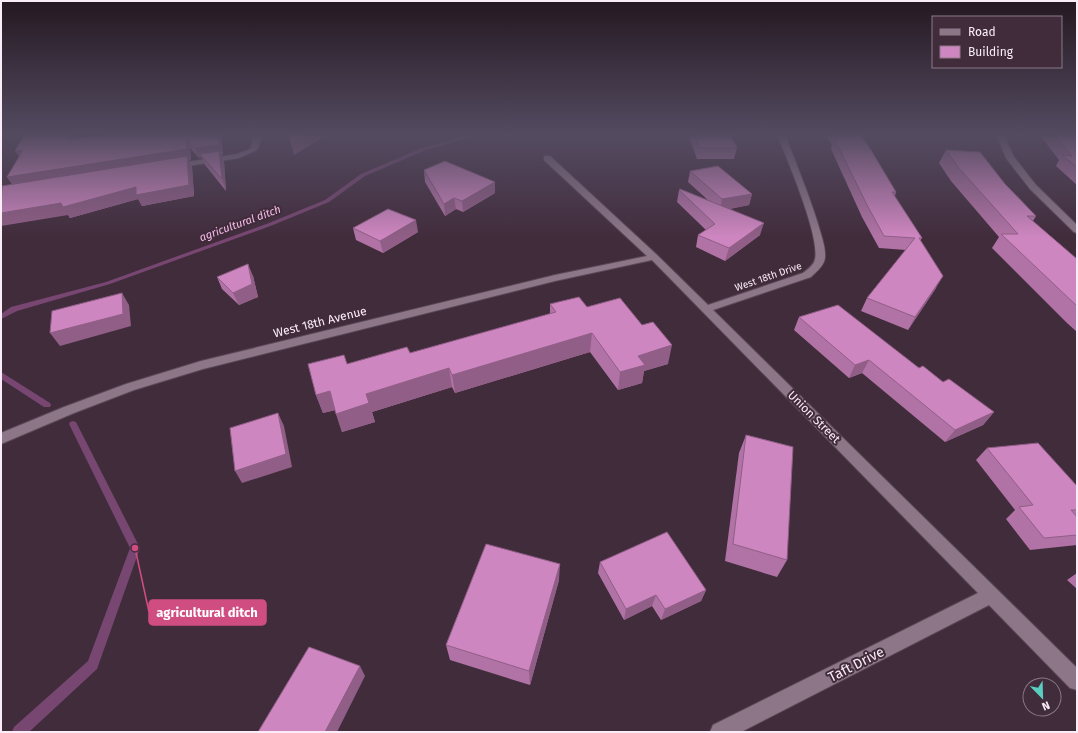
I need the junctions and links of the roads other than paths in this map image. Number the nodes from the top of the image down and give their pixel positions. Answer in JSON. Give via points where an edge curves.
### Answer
{"nodes":[{"id":1,"x":558,"y":168,"type":"edge"},
{"id":2,"x":794,"y":168,"type":"edge"},
{"id":3,"x":1018,"y":168,"type":"edge"},
{"id":4,"x":1077,"y":230,"type":"edge"},
{"id":5,"x":654,"y":256,"type":"junction"},
{"id":6,"x":706,"y":309,"type":"junction"},
{"id":7,"x":1,"y":439,"type":"edge"},
{"id":8,"x":991,"y":595,"type":"junction"},
{"id":9,"x":1077,"y":680,"type":"edge"},
{"id":10,"x":720,"y":732,"type":"edge"}],
"edges":[{"from":1,"to":5,"type":"street","name":"Union Street"},
{"from":2,"to":6,"type":"street","name":"West 18th Drive","via":[[817,234],[820,258],[816,267],[807,275]]},
{"from":3,"to":4,"type":"street","via":[[1033,187]]},
{"from":5,"to":6,"type":"street","name":"Union Street"},
{"from":5,"to":7,"type":"street","name":"West 18th Avenue","via":[[201,365],[123,390]]},
{"from":6,"to":8,"type":"street","name":"Union Street"},
{"from":8,"to":9,"type":"street","name":"Union Street"},
{"from":8,"to":10,"type":"street","name":"Taft Drive"}]}
